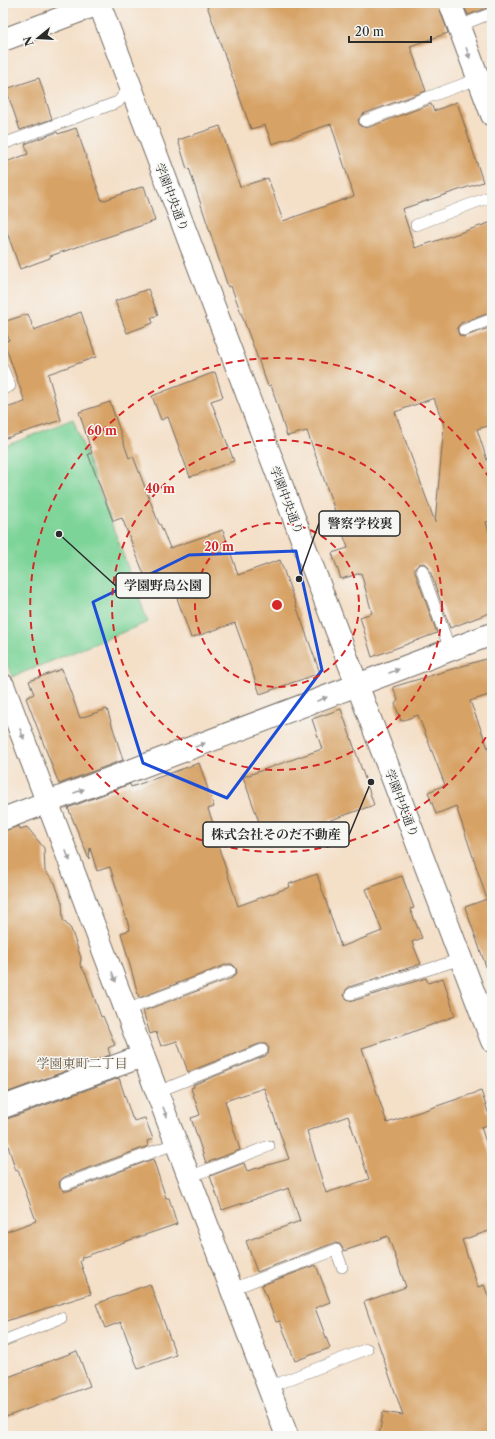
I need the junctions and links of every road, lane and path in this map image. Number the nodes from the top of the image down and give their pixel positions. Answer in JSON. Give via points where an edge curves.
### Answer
{"nodes":[{"id":1,"x":100,"y":3,"type":"edge"},
{"id":2,"x":450,"y":3,"type":"edge"},
{"id":3,"x":492,"y":13,"type":"edge"},
{"id":4,"x":459,"y":26,"type":"junction"},
{"id":5,"x":3,"y":40,"type":"edge"},
{"id":6,"x":131,"y":86,"type":"junction"},
{"id":7,"x":487,"y":96,"type":"edge"},
{"id":8,"x":365,"y":120,"type":"dead end"},
{"id":9,"x":3,"y":144,"type":"edge"},
{"id":10,"x":492,"y":196,"type":"edge"},
{"id":11,"x":416,"y":225,"type":"dead end"},
{"id":12,"x":492,"y":319,"type":"edge"},
{"id":13,"x":464,"y":330,"type":"dead end"},
{"id":14,"x":3,"y":369,"type":"edge"},
{"id":15,"x":3,"y":389,"type":"edge"},
{"id":16,"x":422,"y":570,"type":"dead end"},
{"id":17,"x":492,"y":634,"type":"edge"},
{"id":18,"x":450,"y":650,"type":"junction"},
{"id":19,"x":3,"y":685,"type":"edge"},
{"id":20,"x":357,"y":685,"type":"junction"},
{"id":21,"x":48,"y":803,"type":"junction"},
{"id":22,"x":3,"y":820,"type":"edge"},
{"id":23,"x":461,"y":959,"type":"junction"},
{"id":24,"x":230,"y":971,"type":"dead end"},
{"id":25,"x":351,"y":994,"type":"dead end"},
{"id":26,"x":126,"y":1010,"type":"junction"},
{"id":27,"x":492,"y":1041,"type":"edge"},
{"id":28,"x":262,"y":1050,"type":"dead end"},
{"id":29,"x":143,"y":1056,"type":"junction"},
{"id":30,"x":157,"y":1092,"type":"junction"},
{"id":31,"x":3,"y":1107,"type":"edge"},
{"id":32,"x":177,"y":1143,"type":"junction"},
{"id":33,"x":269,"y":1146,"type":"dead end"},
{"id":34,"x":189,"y":1177,"type":"junction"},
{"id":35,"x":66,"y":1184,"type":"dead end"},
{"id":36,"x":342,"y":1267,"type":"dead end"},
{"id":37,"x":232,"y":1289,"type":"junction"},
{"id":38,"x":61,"y":1318,"type":"dead end"},
{"id":39,"x":3,"y":1341,"type":"edge"},
{"id":40,"x":367,"y":1350,"type":"dead end"},
{"id":41,"x":269,"y":1387,"type":"junction"},
{"id":42,"x":287,"y":1436,"type":"edge"}],
"edges":[{"from":1,"to":5,"type":"street"},
{"from":1,"to":6,"type":"street","name":"学園中央通り"},
{"from":2,"to":4,"type":"street"},
{"from":3,"to":4,"type":"lane"},
{"from":4,"to":7,"type":"street","one_way":true},
{"from":6,"to":9,"type":"lane","via":[[118,102]]},
{"from":6,"to":20,"type":"street","name":"学園中央通り"},
{"from":7,"to":8,"type":"lane"},
{"from":10,"to":11,"type":"lane"},
{"from":12,"to":13,"type":"lane"},
{"from":14,"to":15,"type":"lane","via":[[10,386]]},
{"from":16,"to":18,"type":"lane"},
{"from":17,"to":18,"type":"street"},
{"from":20,"to":18,"type":"street","one_way":true},
{"from":19,"to":21,"type":"street","one_way":true},
{"from":21,"to":20,"type":"street","one_way":true},
{"from":20,"to":23,"type":"street","name":"学園中央通り"},
{"from":21,"to":22,"type":"street"},
{"from":21,"to":26,"type":"street","one_way":true},
{"from":23,"to":25,"type":"lane"},
{"from":23,"to":27,"type":"street","name":"学園中央通り"},
{"from":24,"to":26,"type":"lane"},
{"from":26,"to":29,"type":"street"},
{"from":28,"to":30,"type":"lane"},
{"from":29,"to":30,"type":"street"},
{"from":29,"to":31,"type":"street"},
{"from":30,"to":32,"type":"street","one_way":true},
{"from":32,"to":34,"type":"street"},
{"from":32,"to":35,"type":"lane"},
{"from":33,"to":34,"type":"lane"},
{"from":34,"to":37,"type":"street"},
{"from":36,"to":37,"type":"lane","via":[[336,1250]]},
{"from":37,"to":41,"type":"street"},
{"from":38,"to":39,"type":"lane"},
{"from":40,"to":41,"type":"lane"},
{"from":41,"to":42,"type":"street"}]}
